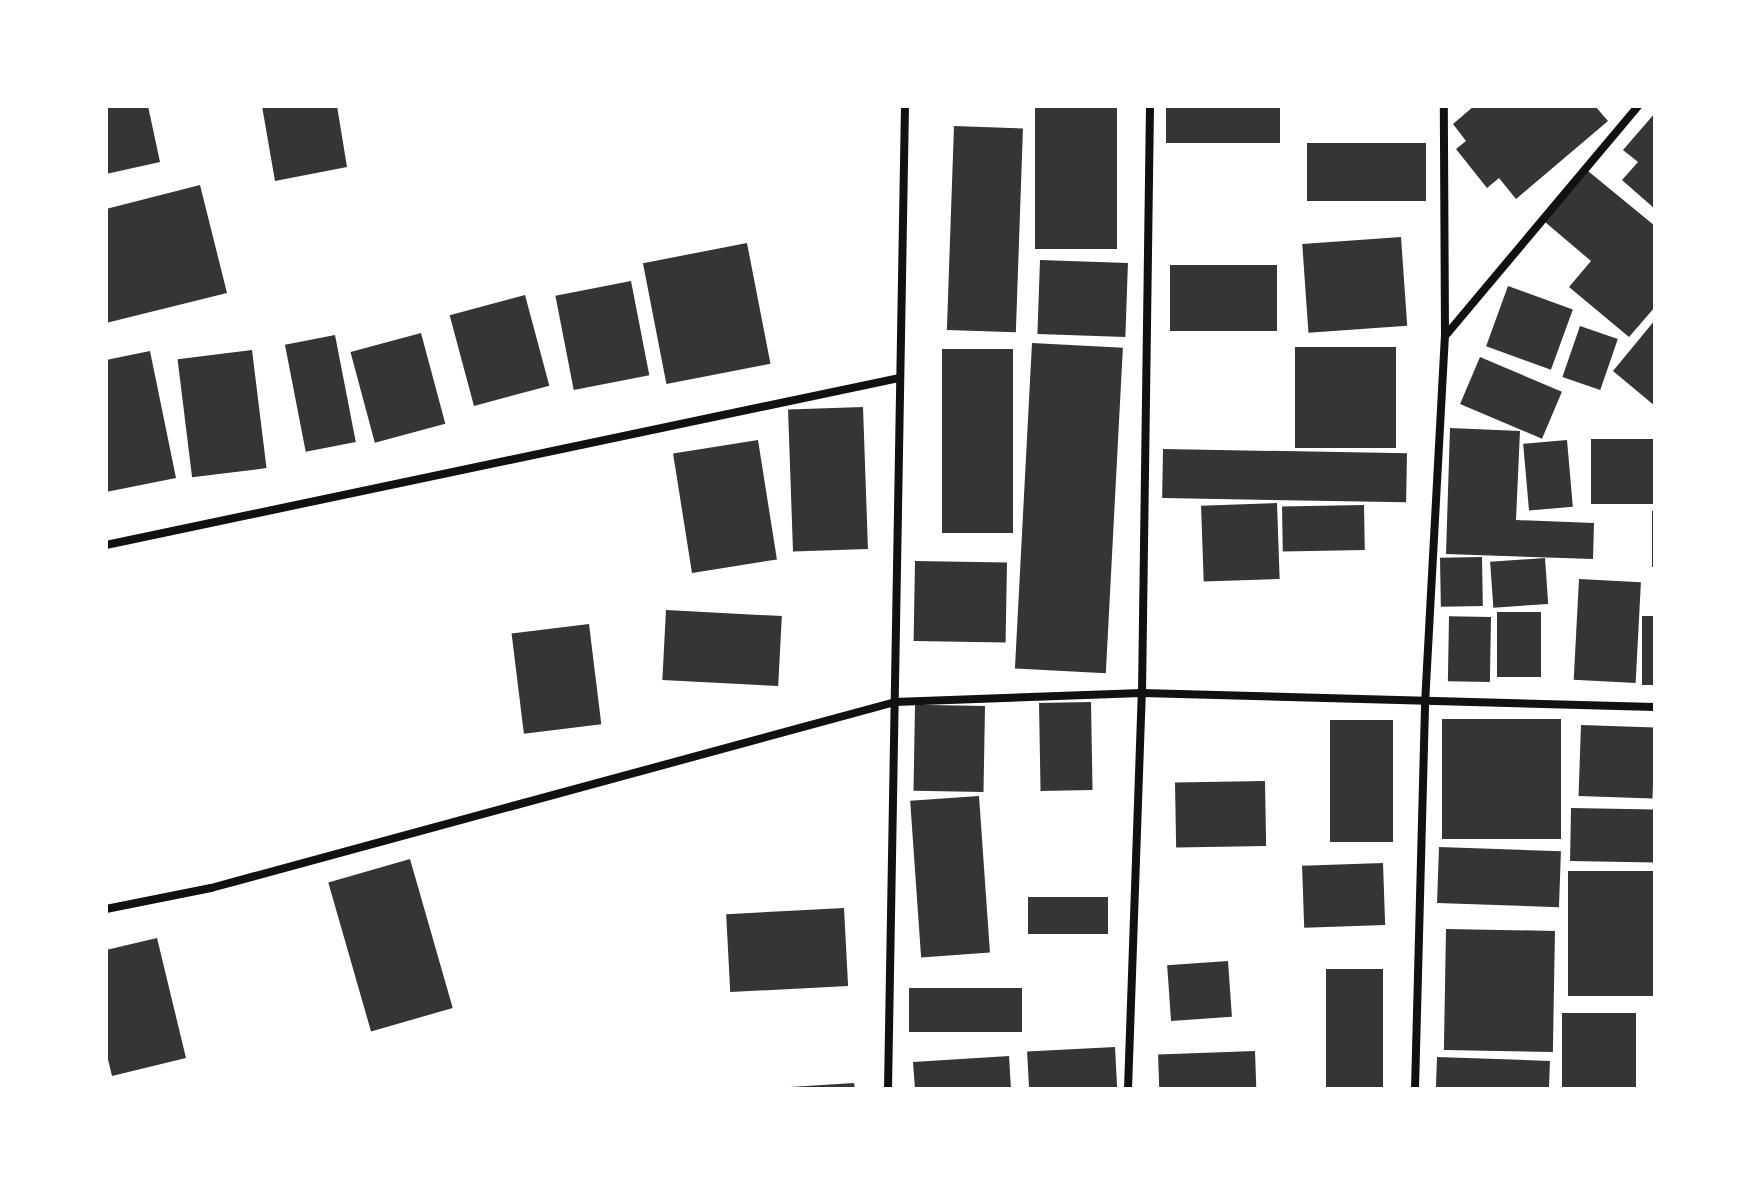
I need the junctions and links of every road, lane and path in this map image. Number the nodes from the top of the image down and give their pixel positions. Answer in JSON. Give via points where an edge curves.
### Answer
{"nodes":[{"id":1,"x":905,"y":106,"type":"edge"},
{"id":2,"x":1150,"y":106,"type":"edge"},
{"id":3,"x":1444,"y":106,"type":"edge"},
{"id":4,"x":1638,"y":106,"type":"edge"},
{"id":5,"x":1445,"y":335,"type":"junction"},
{"id":6,"x":899,"y":378,"type":"junction"},
{"id":7,"x":106,"y":545,"type":"edge"},
{"id":8,"x":1142,"y":693,"type":"junction"},
{"id":9,"x":895,"y":702,"type":"junction"},
{"id":10,"x":1425,"y":704,"type":"junction"},
{"id":11,"x":1655,"y":707,"type":"edge"},
{"id":12,"x":106,"y":909,"type":"edge"},
{"id":13,"x":888,"y":1089,"type":"edge"},
{"id":14,"x":1128,"y":1089,"type":"edge"},
{"id":15,"x":1415,"y":1089,"type":"edge"}],
"edges":[{"from":1,"to":6,"type":"street"},
{"from":2,"to":8,"type":"street"},
{"from":3,"to":5,"type":"street"},
{"from":4,"to":5,"type":"street"},
{"from":5,"to":10,"type":"street"},
{"from":6,"to":7,"type":"street"},
{"from":6,"to":9,"type":"street"},
{"from":8,"to":9,"type":"street"},
{"from":8,"to":10,"type":"street"},
{"from":8,"to":14,"type":"street"},
{"from":9,"to":12,"type":"street","via":[[211,888]]},
{"from":9,"to":13,"type":"street"},
{"from":10,"to":11,"type":"street"},
{"from":10,"to":15,"type":"street"}]}
